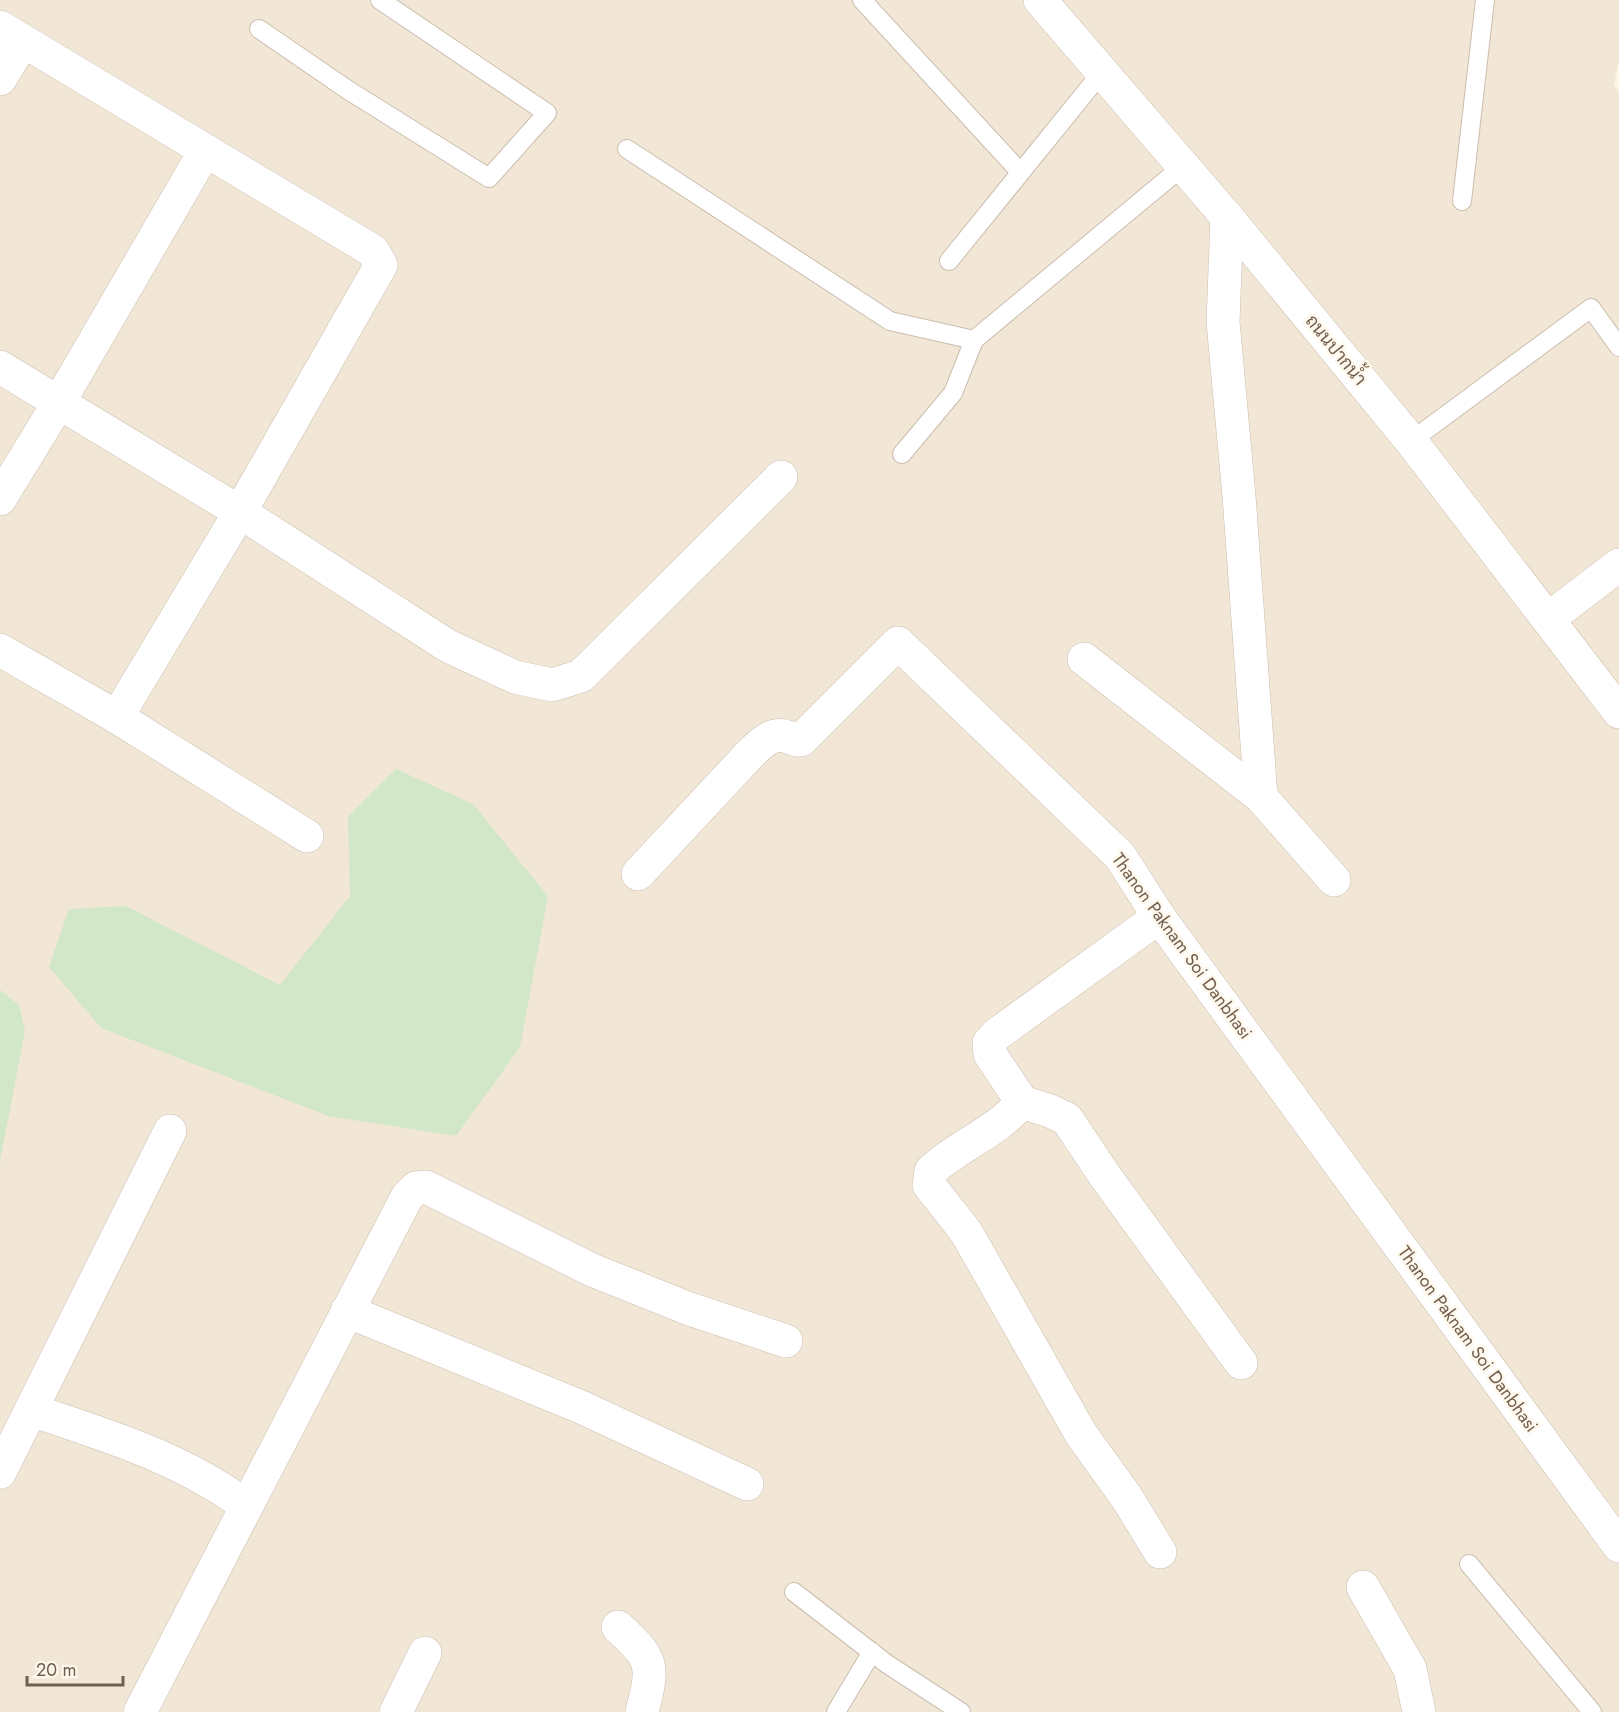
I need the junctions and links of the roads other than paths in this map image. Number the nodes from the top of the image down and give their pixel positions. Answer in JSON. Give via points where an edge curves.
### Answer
{"nodes":[{"id":1,"x":380,"y":0,"type":"edge"},
{"id":2,"x":862,"y":0,"type":"edge"},
{"id":3,"x":1040,"y":0,"type":"edge"},
{"id":4,"x":1485,"y":0,"type":"edge"},
{"id":5,"x":259,"y":29,"type":"dead end"},
{"id":6,"x":11,"y":34,"type":"edge"},
{"id":7,"x":1102,"y":72,"type":"junction"},
{"id":8,"x":0,"y":79,"type":"edge"},
{"id":9,"x":627,"y":149,"type":"dead end"},
{"id":10,"x":205,"y":151,"type":"junction"},
{"id":11,"x":1182,"y":167,"type":"junction"},
{"id":12,"x":1020,"y":172,"type":"junction"},
{"id":13,"x":1461,"y":201,"type":"dead end"},
{"id":14,"x":1227,"y":217,"type":"junction"},
{"id":15,"x":949,"y":261,"type":"dead end"},
{"id":16,"x":974,"y":340,"type":"junction"},
{"id":17,"x":1619,"y":347,"type":"edge"},
{"id":18,"x":0,"y":367,"type":"edge"},
{"id":19,"x":58,"y":404,"type":"junction"},
{"id":20,"x":1411,"y":441,"type":"junction"},
{"id":21,"x":902,"y":454,"type":"dead end"},
{"id":22,"x":781,"y":477,"type":"dead end"},
{"id":23,"x":0,"y":499,"type":"edge"},
{"id":24,"x":240,"y":512,"type":"junction"},
{"id":25,"x":1619,"y":565,"type":"edge"},
{"id":26,"x":1548,"y":620,"type":"junction"},
{"id":27,"x":0,"y":650,"type":"edge"},
{"id":28,"x":1084,"y":659,"type":"dead end"},
{"id":29,"x":1619,"y":712,"type":"edge"},
{"id":30,"x":117,"y":717,"type":"junction"},
{"id":31,"x":1261,"y":797,"type":"junction"},
{"id":32,"x":307,"y":836,"type":"dead end"},
{"id":33,"x":638,"y":874,"type":"dead end"},
{"id":34,"x":1334,"y":880,"type":"dead end"},
{"id":35,"x":1159,"y":917,"type":"junction"},
{"id":36,"x":1022,"y":1101,"type":"junction"},
{"id":37,"x":170,"y":1131,"type":"dead end"},
{"id":38,"x":347,"y":1311,"type":"junction"},
{"id":39,"x":786,"y":1341,"type":"dead end"},
{"id":40,"x":1240,"y":1364,"type":"dead end"},
{"id":41,"x":31,"y":1410,"type":"junction"},
{"id":42,"x":0,"y":1472,"type":"edge"},
{"id":43,"x":747,"y":1484,"type":"dead end"},
{"id":44,"x":246,"y":1506,"type":"junction"},
{"id":45,"x":1619,"y":1546,"type":"edge"},
{"id":46,"x":1160,"y":1552,"type":"dead end"},
{"id":47,"x":1469,"y":1564,"type":"dead end"},
{"id":48,"x":1363,"y":1587,"type":"dead end"},
{"id":49,"x":794,"y":1593,"type":"dead end"},
{"id":50,"x":618,"y":1627,"type":"dead end"},
{"id":51,"x":872,"y":1652,"type":"junction"},
{"id":52,"x":425,"y":1653,"type":"dead end"},
{"id":53,"x":140,"y":1712,"type":"edge"},
{"id":54,"x":396,"y":1712,"type":"edge"},
{"id":55,"x":642,"y":1712,"type":"edge"},
{"id":56,"x":836,"y":1712,"type":"edge"},
{"id":57,"x":961,"y":1712,"type":"edge"},
{"id":58,"x":1419,"y":1712,"type":"edge"},
{"id":59,"x":1592,"y":1712,"type":"edge"}],
"edges":[{"from":1,"to":5,"type":"lane","via":[[547,112],[489,178]]},
{"from":2,"to":12,"type":"lane"},
{"from":3,"to":7,"type":"street","name":"ถนนปากน้ำ"},
{"from":4,"to":13,"type":"lane"},
{"from":6,"to":8,"type":"street"},
{"from":6,"to":10,"type":"street"},
{"from":7,"to":11,"type":"street","name":"ถนนปากน้ำ"},
{"from":7,"to":12,"type":"lane"},
{"from":9,"to":16,"type":"lane","via":[[890,321]]},
{"from":10,"to":19,"type":"street"},
{"from":10,"to":24,"type":"street","via":[[373,250],[381,265]]},
{"from":11,"to":14,"type":"street","name":"ถนนปากน้ำ"},
{"from":11,"to":16,"type":"lane"},
{"from":12,"to":15,"type":"lane"},
{"from":14,"to":20,"type":"street","name":"ถนนปากน้ำ"},
{"from":14,"to":31,"type":"street","via":[[1223,322]]},
{"from":16,"to":21,"type":"lane","via":[[953,393]]},
{"from":17,"to":20,"type":"lane","via":[[1591,308]]},
{"from":18,"to":19,"type":"street"},
{"from":19,"to":23,"type":"street"},
{"from":19,"to":24,"type":"street"},
{"from":20,"to":26,"type":"street","name":"ถนนปากน้ำ"},
{"from":22,"to":24,"type":"street","via":[[581,676],[552,685],[515,677],[448,646]]},
{"from":24,"to":30,"type":"street"},
{"from":25,"to":26,"type":"street"},
{"from":26,"to":29,"type":"street","name":"ถนนปากน้ำ"},
{"from":27,"to":30,"type":"street"},
{"from":28,"to":31,"type":"street"},
{"from":30,"to":32,"type":"street"},
{"from":31,"to":34,"type":"street"},
{"from":33,"to":35,"type":"street","name":"Thanon Paknam Soi Danbhasi","via":[[770,736],[801,740],[898,642],[1120,855]]},
{"from":35,"to":36,"type":"street","via":[[989,1043],[990,1054]]},
{"from":35,"to":45,"type":"street","name":"Thanon Paknam Soi Danbhasi"},
{"from":36,"to":40,"type":"street","via":[[1067,1119]]},
{"from":36,"to":46,"type":"street","via":[[1009,1117],[942,1160],[931,1171],[929,1185],[966,1232],[1081,1434]]},
{"from":37,"to":41,"type":"street"},
{"from":38,"to":39,"type":"street","via":[[407,1197],[416,1188],[426,1187],[592,1270],[687,1308]]},
{"from":38,"to":43,"type":"street","via":[[581,1407]]},
{"from":38,"to":44,"type":"street"},
{"from":41,"to":42,"type":"street"},
{"from":41,"to":44,"type":"street","via":[[156,1454]]},
{"from":44,"to":53,"type":"street"},
{"from":47,"to":59,"type":"lane"},
{"from":48,"to":58,"type":"street","via":[[1410,1669]]},
{"from":49,"to":51,"type":"lane"},
{"from":50,"to":55,"type":"street","via":[[646,1655],[650,1678]]},
{"from":51,"to":56,"type":"lane"},
{"from":51,"to":57,"type":"lane"},
{"from":52,"to":54,"type":"street"}]}
